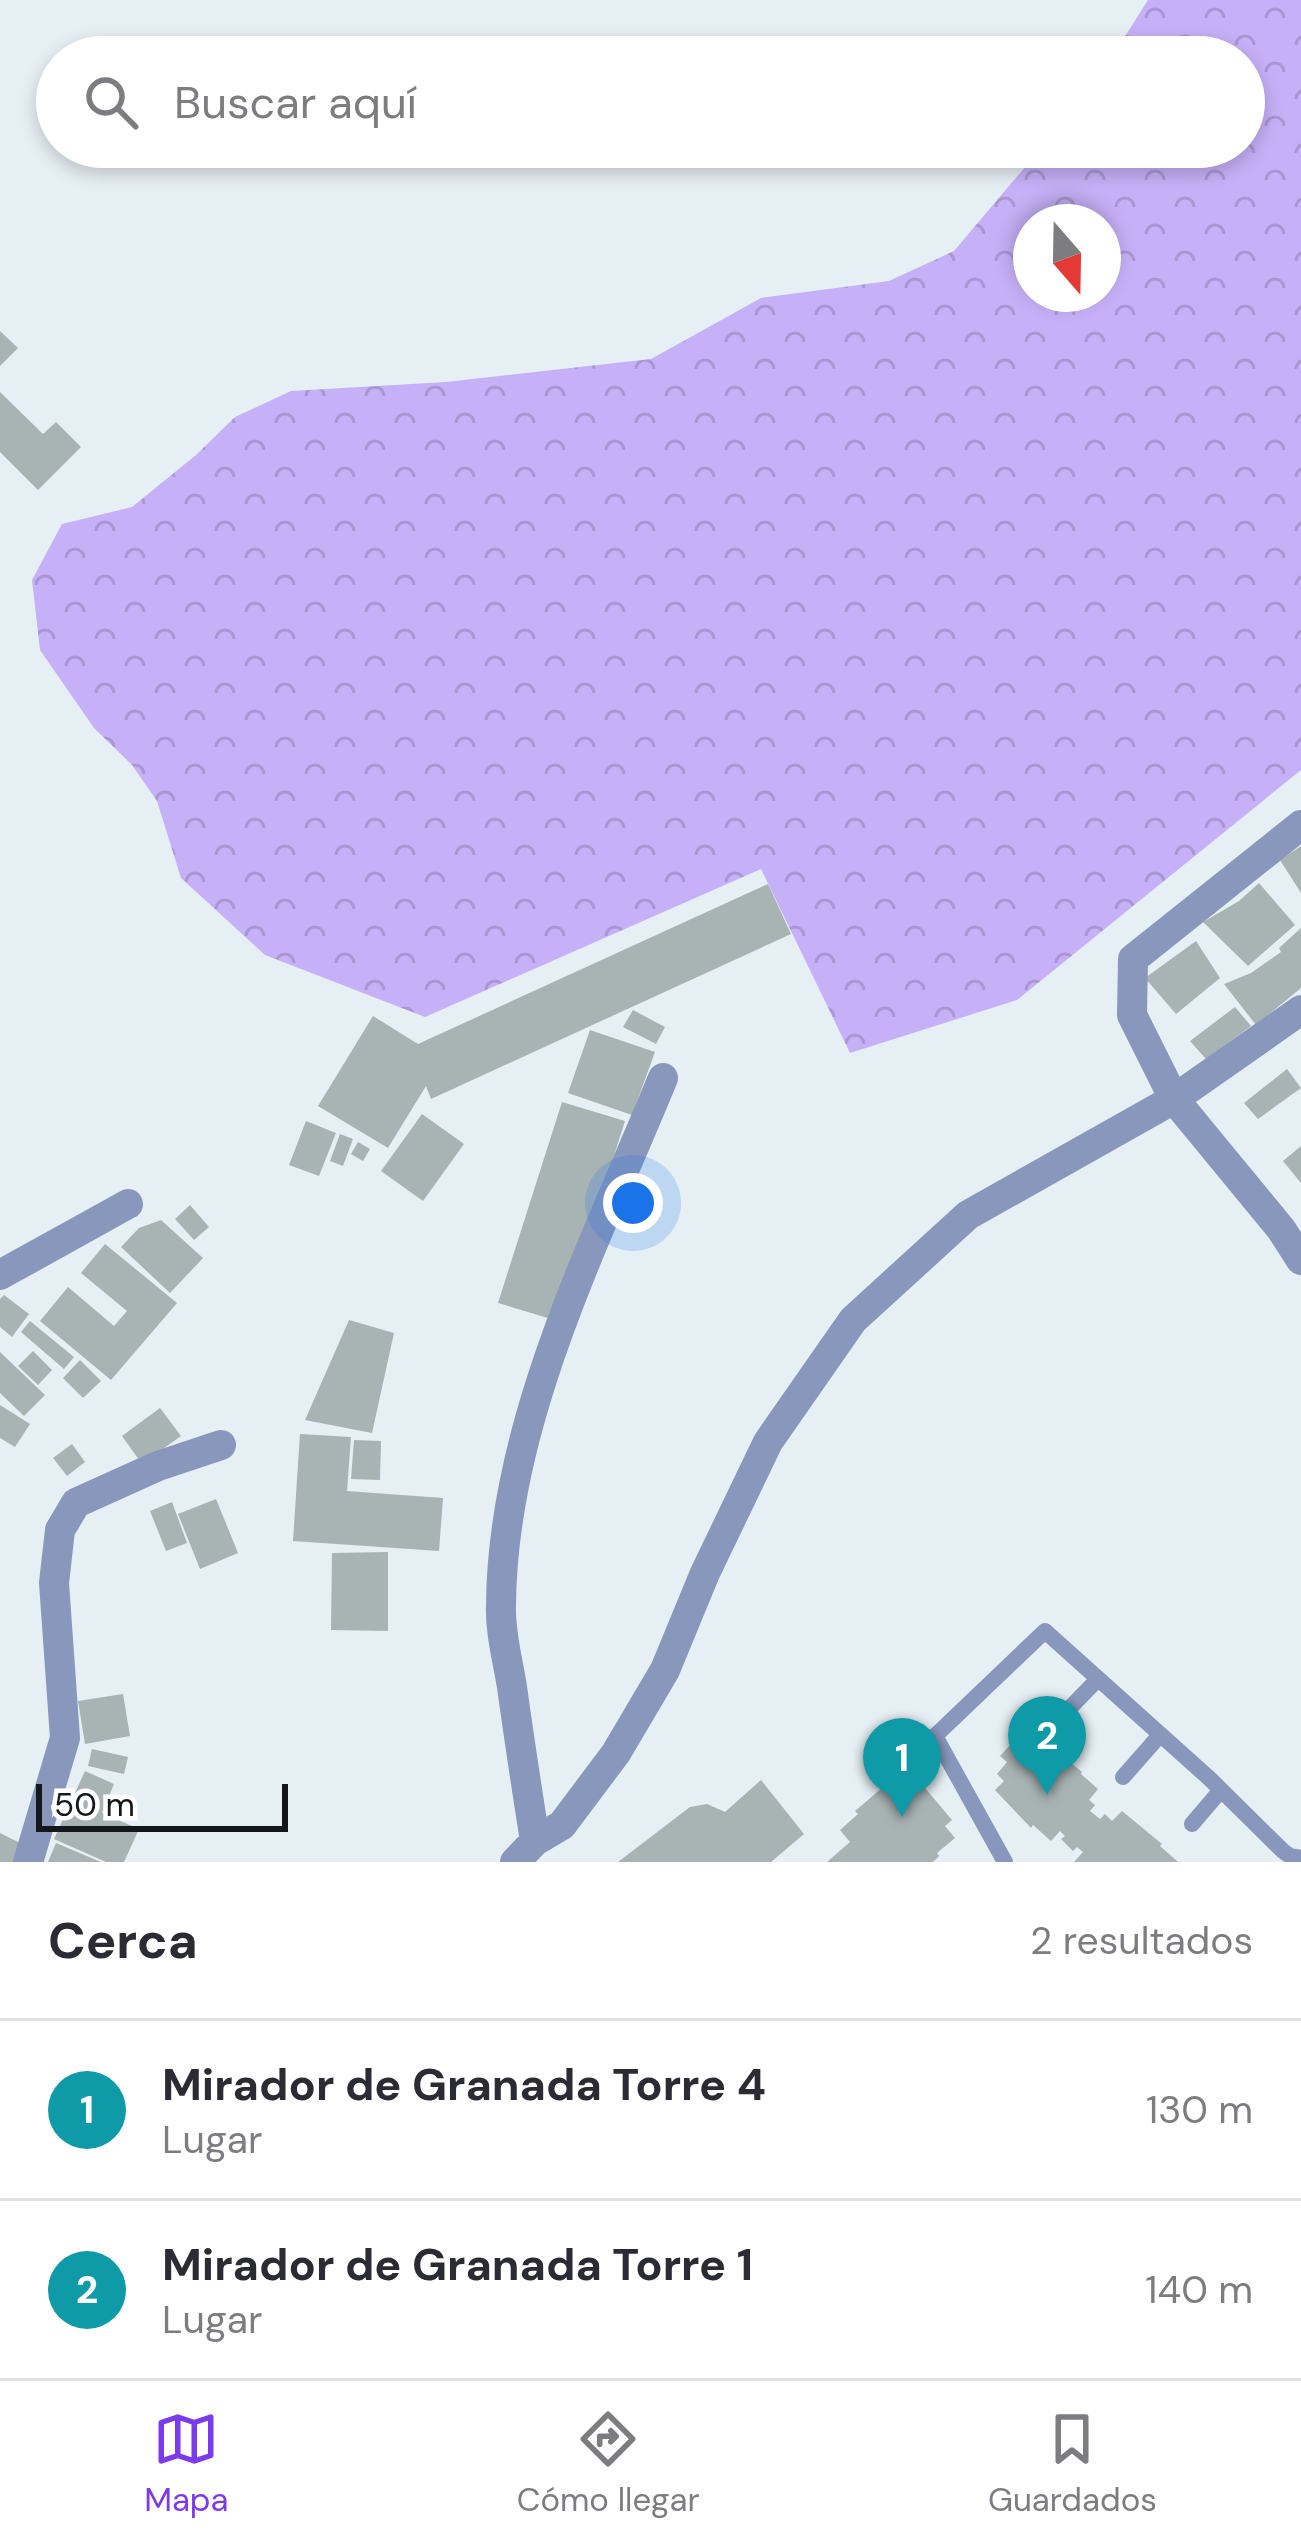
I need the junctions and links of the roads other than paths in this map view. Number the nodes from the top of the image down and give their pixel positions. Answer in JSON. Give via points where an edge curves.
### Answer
{"nodes":[{"id":1,"x":1301,"y":826,"type":"edge"},
{"id":2,"x":1301,"y":1010,"type":"edge"},
{"id":3,"x":663,"y":1078,"type":"dead end"},
{"id":4,"x":1174,"y":1099,"type":"junction"},
{"id":5,"x":128,"y":1204,"type":"dead end"},
{"id":6,"x":1291,"y":1221,"type":"edge"},
{"id":7,"x":1301,"y":1260,"type":"edge"},
{"id":8,"x":0,"y":1274,"type":"edge"},
{"id":9,"x":221,"y":1445,"type":"dead end"},
{"id":10,"x":1098,"y":1679,"type":"junction"},
{"id":11,"x":1063,"y":1715,"type":"dead end"},
{"id":12,"x":1160,"y":1735,"type":"junction"},
{"id":13,"x":1123,"y":1777,"type":"dead end"},
{"id":14,"x":1221,"y":1790,"type":"junction"},
{"id":15,"x":1192,"y":1824,"type":"dead end"},
{"id":16,"x":525,"y":1851,"type":"edge"},
{"id":17,"x":1301,"y":1858,"type":"edge"},
{"id":18,"x":28,"y":1862,"type":"edge"},
{"id":19,"x":1005,"y":1862,"type":"edge"}],
"edges":[{"from":1,"to":4,"type":"street","via":[[1133,959],[1132,1016]]},
{"from":2,"to":4,"type":"street"},
{"from":3,"to":16,"type":"street","via":[[560,1329],[520,1461],[500,1610]]},
{"from":4,"to":6,"type":"street"},
{"from":4,"to":16,"type":"street","via":[[968,1215],[854,1321],[768,1442],[665,1670],[616,1753],[562,1826]]},
{"from":5,"to":8,"type":"street"},
{"from":6,"to":7,"type":"street"},
{"from":9,"to":18,"type":"street","via":[[76,1504],[60,1530],[54,1583],[65,1738]]},
{"from":10,"to":11,"type":"lane"},
{"from":10,"to":12,"type":"lane"},
{"from":10,"to":19,"type":"lane","via":[[1045,1631],[934,1736]]},
{"from":12,"to":13,"type":"lane"},
{"from":12,"to":14,"type":"lane"},
{"from":14,"to":15,"type":"lane"},
{"from":14,"to":17,"type":"lane","via":[[1283,1852]]}]}
